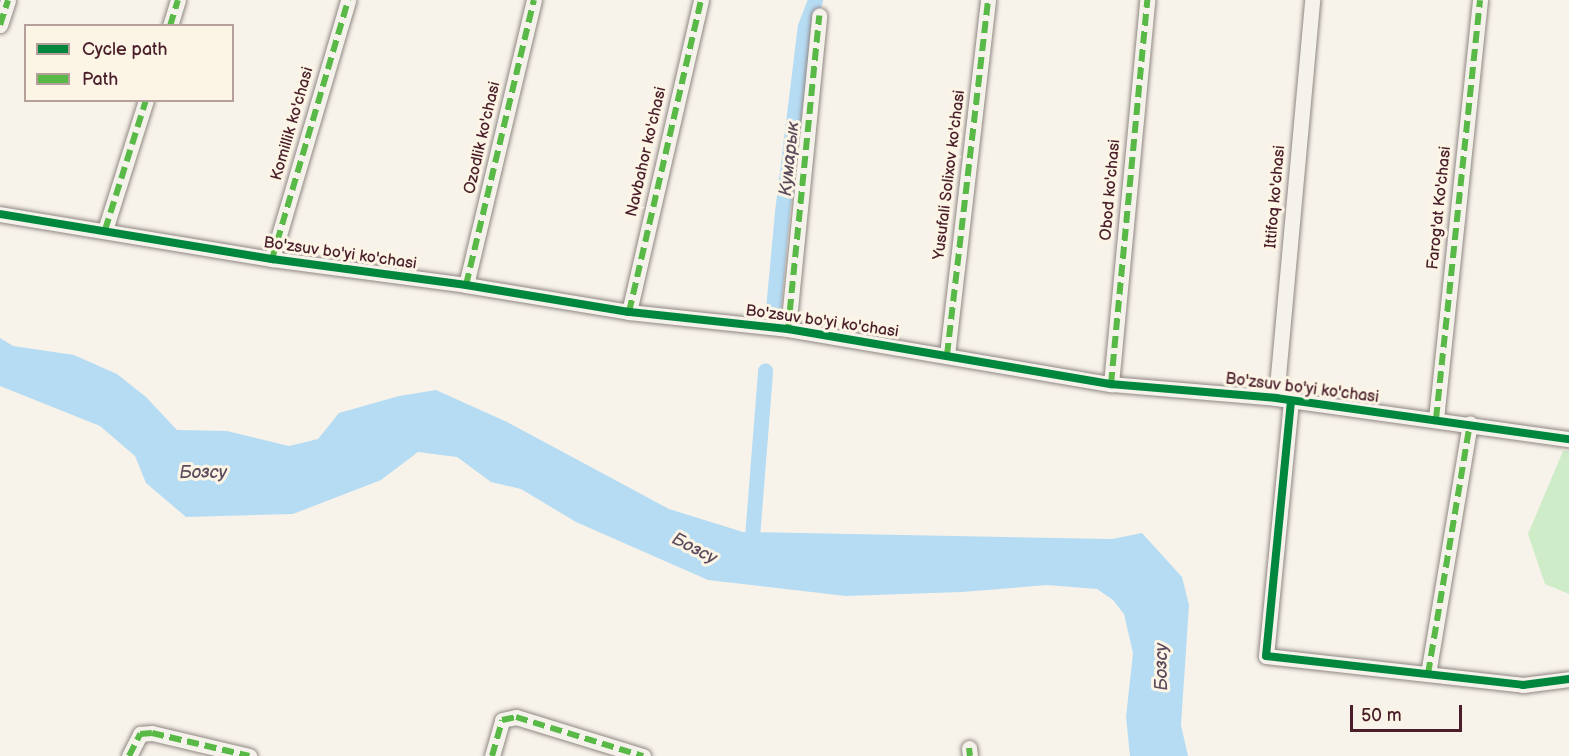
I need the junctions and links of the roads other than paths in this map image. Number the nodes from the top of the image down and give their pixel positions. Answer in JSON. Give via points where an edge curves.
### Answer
{"nodes":[{"id":1,"x":8,"y":0,"type":"edge"},
{"id":2,"x":178,"y":0,"type":"edge"},
{"id":3,"x":348,"y":0,"type":"edge"},
{"id":4,"x":534,"y":0,"type":"edge"},
{"id":5,"x":701,"y":0,"type":"edge"},
{"id":6,"x":988,"y":0,"type":"edge"},
{"id":7,"x":1147,"y":0,"type":"edge"},
{"id":8,"x":1312,"y":0,"type":"edge"},
{"id":9,"x":1480,"y":0,"type":"edge"},
{"id":10,"x":819,"y":16,"type":"dead end"},
{"id":11,"x":171,"y":24,"type":"edge"},
{"id":12,"x":0,"y":26,"type":"edge"},
{"id":13,"x":145,"y":102,"type":"edge"},
{"id":14,"x":0,"y":214,"type":"edge"},
{"id":15,"x":105,"y":230,"type":"junction"},
{"id":16,"x":272,"y":259,"type":"junction"},
{"id":17,"x":466,"y":285,"type":"junction"},
{"id":18,"x":629,"y":312,"type":"junction"},
{"id":19,"x":788,"y":329,"type":"junction"},
{"id":20,"x":947,"y":355,"type":"junction"},
{"id":21,"x":1111,"y":384,"type":"junction"},
{"id":22,"x":1283,"y":399,"type":"junction"},
{"id":23,"x":1436,"y":419,"type":"junction"},
{"id":24,"x":1470,"y":423,"type":"junction"},
{"id":25,"x":1569,"y":439,"type":"edge"},
{"id":26,"x":1428,"y":674,"type":"junction"},
{"id":27,"x":1569,"y":679,"type":"edge"},
{"id":28,"x":129,"y":756,"type":"edge"},
{"id":29,"x":249,"y":756,"type":"edge"},
{"id":30,"x":492,"y":756,"type":"edge"},
{"id":31,"x":643,"y":756,"type":"edge"}],
"edges":[{"from":1,"to":12,"type":"street"},
{"from":2,"to":11,"type":"street"},
{"from":3,"to":16,"type":"street","name":"Komillik ko'chasi"},
{"from":4,"to":17,"type":"street","name":"Ozodlik ko'chasi"},
{"from":5,"to":18,"type":"street","name":"Navbahor ko'chasi"},
{"from":6,"to":20,"type":"street","name":"Yusufali Solixov ko'chasi"},
{"from":7,"to":21,"type":"street","name":"Obod ko'chasi"},
{"from":8,"to":22,"type":"street","name":"Ittifoq ko'chasi"},
{"from":9,"to":23,"type":"street","name":"Farog'at Ko'chasi"},
{"from":10,"to":19,"type":"street"},
{"from":13,"to":15,"type":"street"},
{"from":14,"to":15,"type":"street","name":"Bo'zsuv bo'yi ko'chasi"},
{"from":15,"to":16,"type":"street","name":"Bo'zsuv bo'yi ko'chasi"},
{"from":16,"to":17,"type":"street","name":"Bo'zsuv bo'yi ko'chasi"},
{"from":17,"to":18,"type":"street","name":"Bo'zsuv bo'yi ko'chasi"},
{"from":18,"to":19,"type":"street","name":"Bo'zsuv bo'yi ko'chasi"},
{"from":19,"to":20,"type":"street","name":"Bo'zsuv bo'yi ko'chasi"},
{"from":20,"to":21,"type":"street","name":"Bo'zsuv bo'yi ko'chasi"},
{"from":21,"to":22,"type":"street","name":"Bo'zsuv bo'yi ko'chasi"},
{"from":22,"to":23,"type":"street","name":"Bo'zsuv bo'yi ko'chasi"},
{"from":22,"to":26,"type":"street","name":"Ittifoq ko'chasi","via":[[1266,656]]},
{"from":23,"to":24,"type":"street","name":"Bo'zsuv bo'yi ko'chasi"},
{"from":24,"to":25,"type":"street","name":"Bo'zsuv bo'yi ko'chasi"},
{"from":24,"to":26,"type":"street"},
{"from":26,"to":27,"type":"street","via":[[1523,685]]},
{"from":28,"to":29,"type":"street","via":[[140,734]]},
{"from":30,"to":31,"type":"street","via":[[502,720],[516,717]]}]}
